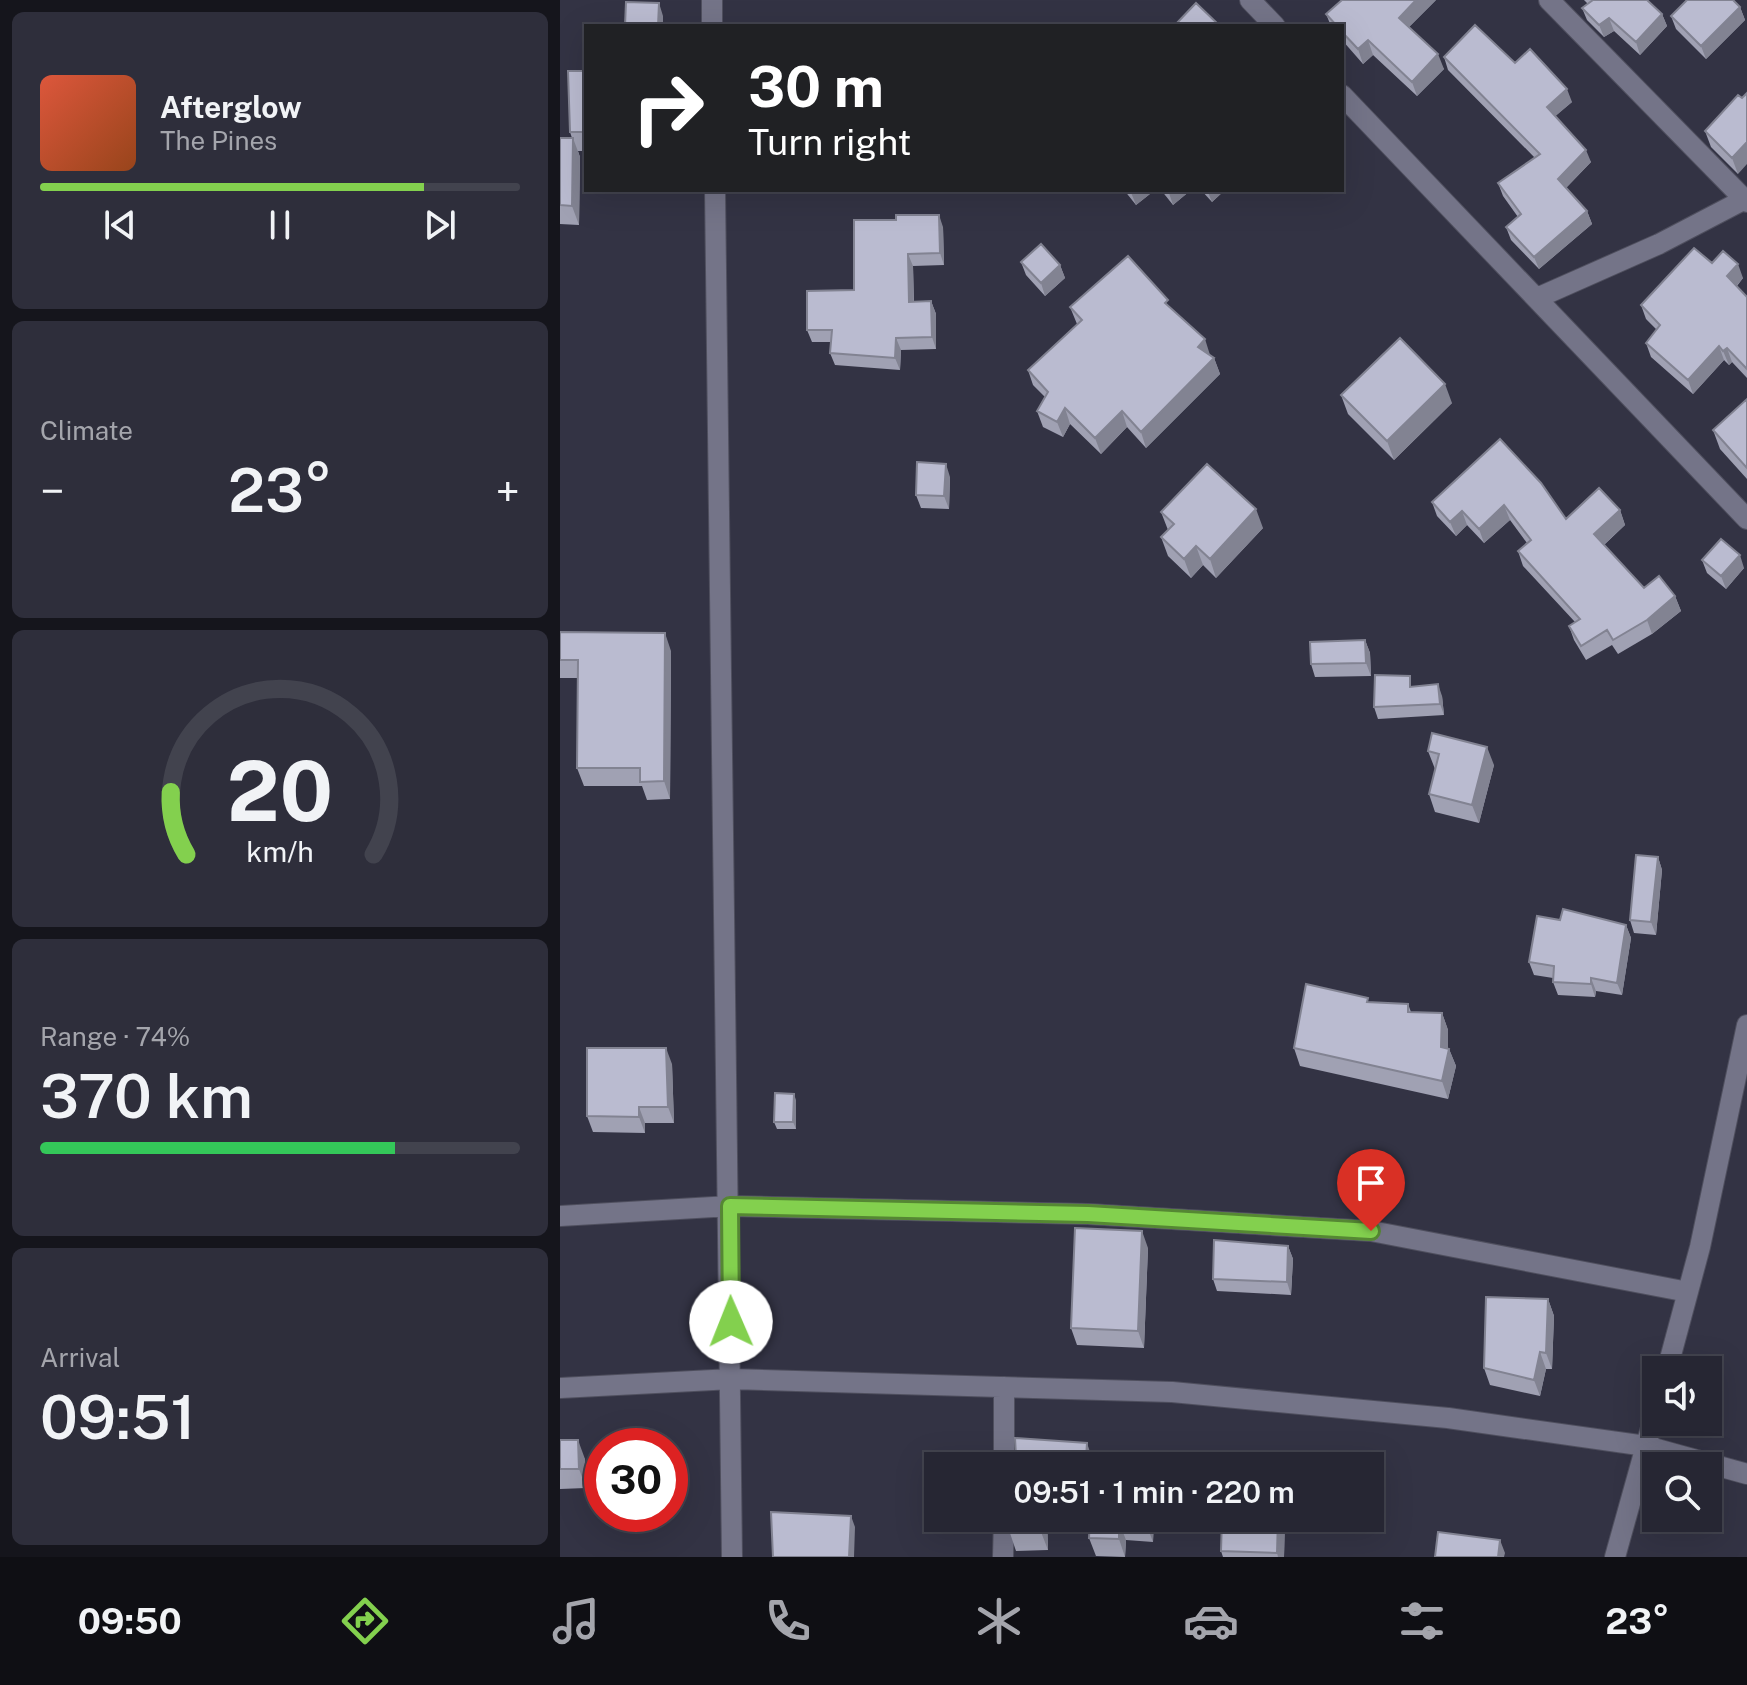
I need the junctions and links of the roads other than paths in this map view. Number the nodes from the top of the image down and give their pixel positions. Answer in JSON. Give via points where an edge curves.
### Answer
{"nodes":[{"id":1,"x":712,"y":0,"type":"edge"},
{"id":2,"x":1250,"y":0,"type":"edge"},
{"id":3,"x":1549,"y":0,"type":"edge"},
{"id":4,"x":712,"y":24,"type":"edge"},
{"id":5,"x":1273,"y":24,"type":"edge"},
{"id":6,"x":1344,"y":97,"type":"edge"},
{"id":7,"x":715,"y":192,"type":"edge"},
{"id":8,"x":1746,"y":200,"type":"edge"},
{"id":9,"x":1537,"y":298,"type":"junction"},
{"id":10,"x":1747,"y":519,"type":"edge"},
{"id":11,"x":1747,"y":1025,"type":"edge"},
{"id":12,"x":1740,"y":1090,"type":"edge"},
{"id":13,"x":730,"y":1206,"type":"junction"},
{"id":14,"x":560,"y":1216,"type":"edge"},
{"id":15,"x":1688,"y":1292,"type":"junction"},
{"id":16,"x":1671,"y":1356,"type":"edge"},
{"id":17,"x":732,"y":1379,"type":"junction"},
{"id":18,"x":1004,"y":1387,"type":"junction"},
{"id":19,"x":560,"y":1388,"type":"edge"},
{"id":20,"x":1649,"y":1436,"type":"edge"},
{"id":21,"x":1646,"y":1446,"type":"junction"},
{"id":22,"x":1004,"y":1452,"type":"edge"},
{"id":23,"x":1747,"y":1474,"type":"edge"},
{"id":24,"x":1004,"y":1532,"type":"edge"},
{"id":25,"x":732,"y":1557,"type":"edge"},
{"id":26,"x":1003,"y":1557,"type":"edge"},
{"id":27,"x":1615,"y":1557,"type":"edge"}],
"edges":[{"from":1,"to":4,"type":"street"},
{"from":2,"to":5,"type":"street"},
{"from":3,"to":8,"type":"street"},
{"from":6,"to":9,"type":"street"},
{"from":7,"to":13,"type":"street"},
{"from":8,"to":9,"type":"street"},
{"from":9,"to":10,"type":"street"},
{"from":11,"to":12,"type":"street"},
{"from":12,"to":15,"type":"street"},
{"from":13,"to":14,"type":"street"},
{"from":13,"to":15,"type":"street","via":[[1088,1214],[1371,1231]]},
{"from":13,"to":17,"type":"street"},
{"from":15,"to":16,"type":"street"},
{"from":17,"to":18,"type":"street"},
{"from":17,"to":19,"type":"street"},
{"from":17,"to":25,"type":"street"},
{"from":18,"to":21,"type":"street","via":[[1172,1392],[1448,1418]]},
{"from":18,"to":22,"type":"street"},
{"from":20,"to":21,"type":"street"},
{"from":21,"to":23,"type":"street"},
{"from":21,"to":27,"type":"street"},
{"from":24,"to":26,"type":"street"}]}
